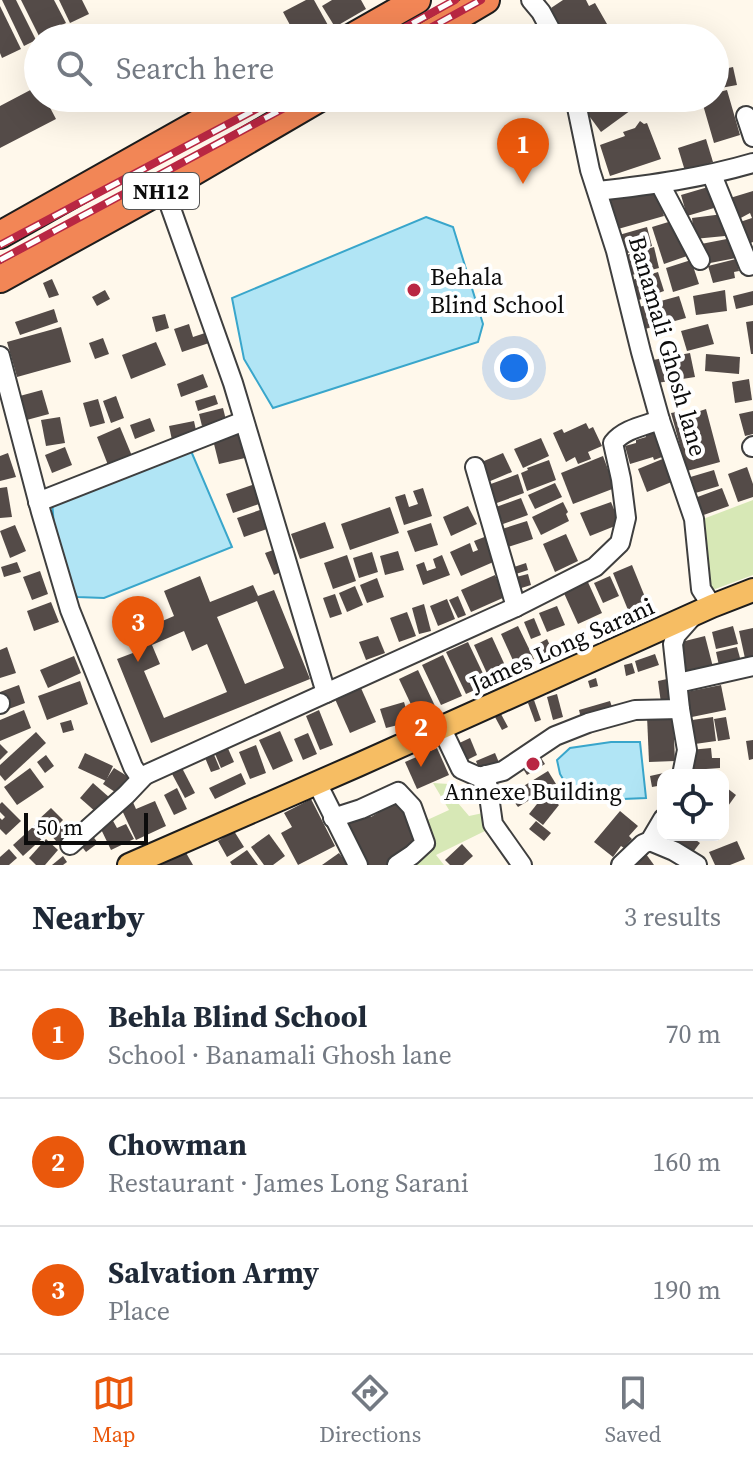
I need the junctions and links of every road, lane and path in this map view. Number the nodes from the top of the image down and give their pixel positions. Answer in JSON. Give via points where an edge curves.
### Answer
{"nodes":[{"id":1,"x":417,"y":0,"type":"edge"},
{"id":2,"x":486,"y":0,"type":"edge"},
{"id":3,"x":531,"y":0,"type":"edge"},
{"id":4,"x":375,"y":24,"type":"edge"},
{"id":5,"x":446,"y":24,"type":"edge"},
{"id":6,"x":547,"y":24,"type":"edge"},
{"id":7,"x":218,"y":112,"type":"edge"},
{"id":8,"x":296,"y":112,"type":"edge"},
{"id":9,"x":578,"y":112,"type":"edge"},
{"id":10,"x":746,"y":116,"type":"dead end"},
{"id":11,"x":753,"y":137,"type":"edge"},
{"id":12,"x":753,"y":163,"type":"edge"},
{"id":13,"x":712,"y":175,"type":"junction"},
{"id":14,"x":660,"y":184,"type":"junction"},
{"id":15,"x":164,"y":189,"type":"junction"},
{"id":16,"x":598,"y":191,"type":"junction"},
{"id":17,"x":0,"y":235,"type":"edge"},
{"id":18,"x":700,"y":260,"type":"dead end"},
{"id":19,"x":749,"y":266,"type":"dead end"},
{"id":20,"x":0,"y":279,"type":"edge"},
{"id":21,"x":0,"y":356,"type":"edge"},
{"id":22,"x":660,"y":420,"type":"junction"},
{"id":23,"x":244,"y":421,"type":"junction"},
{"id":24,"x":475,"y":467,"type":"dead end"},
{"id":25,"x":38,"y":502,"type":"junction"},
{"id":26,"x":753,"y":590,"type":"edge"},
{"id":27,"x":516,"y":607,"type":"junction"},
{"id":28,"x":703,"y":610,"type":"junction"},
{"id":29,"x":753,"y":666,"type":"edge"},
{"id":30,"x":678,"y":683,"type":"junction"},
{"id":31,"x":326,"y":693,"type":"junction"},
{"id":32,"x":680,"y":709,"type":"junction"},
{"id":33,"x":441,"y":727,"type":"junction"},
{"id":34,"x":683,"y":769,"type":"edge"},
{"id":35,"x":145,"y":775,"type":"junction"},
{"id":36,"x":486,"y":775,"type":"junction"},
{"id":37,"x":317,"y":783,"type":"junction"},
{"id":38,"x":333,"y":818,"type":"junction"},
{"id":39,"x":657,"y":829,"type":"edge"},
{"id":40,"x":650,"y":841,"type":"junction"},
{"id":41,"x":70,"y":845,"type":"dead end"},
{"id":42,"x":129,"y":865,"type":"edge"},
{"id":43,"x":358,"y":865,"type":"edge"},
{"id":44,"x":397,"y":865,"type":"edge"},
{"id":45,"x":522,"y":865,"type":"edge"},
{"id":46,"x":621,"y":865,"type":"edge"},
{"id":47,"x":697,"y":865,"type":"edge"}],
"edges":[{"from":1,"to":4,"type":"highway"},
{"from":2,"to":5,"type":"highway"},
{"from":3,"to":6,"type":"street"},
{"from":7,"to":17,"type":"highway","number":"NH12"},
{"from":8,"to":15,"type":"highway","number":"NH12"},
{"from":9,"to":16,"type":"street","name":"Banamali Ghosh lane"},
{"from":10,"to":11,"type":"street"},
{"from":12,"to":13,"type":"street"},
{"from":13,"to":14,"type":"street"},
{"from":13,"to":19,"type":"street"},
{"from":14,"to":16,"type":"street"},
{"from":14,"to":18,"type":"street"},
{"from":15,"to":20,"type":"highway","number":"NH12"},
{"from":15,"to":23,"type":"street"},
{"from":16,"to":22,"type":"street","name":"Banamali Ghosh lane"},
{"from":21,"to":25,"type":"street"},
{"from":22,"to":27,"type":"street","via":[[624,433],[613,443],[626,518],[620,543],[595,567]]},
{"from":22,"to":28,"type":"street","name":"Banamali Ghosh lane","via":[[694,519]]},
{"from":23,"to":25,"type":"street"},
{"from":23,"to":31,"type":"street"},
{"from":24,"to":27,"type":"street"},
{"from":25,"to":35,"type":"street","via":[[70,610],[133,767]]},
{"from":26,"to":28,"type":"main road","name":"James Long Sarani"},
{"from":27,"to":31,"type":"street"},
{"from":28,"to":30,"type":"street","via":[[676,635]]},
{"from":28,"to":33,"type":"main road","name":"James Long Sarani"},
{"from":29,"to":30,"type":"street"},
{"from":30,"to":32,"type":"street"},
{"from":31,"to":35,"type":"street"},
{"from":32,"to":34,"type":"street","via":[[687,750]]},
{"from":32,"to":36,"type":"street","via":[[635,710],[588,723],[555,736],[503,771]]},
{"from":33,"to":36,"type":"street","via":[[461,769]]},
{"from":33,"to":37,"type":"main road","name":"James Long Sarani"},
{"from":35,"to":41,"type":"street"},
{"from":36,"to":45,"type":"street","via":[[493,824]]},
{"from":37,"to":38,"type":"street"},
{"from":37,"to":42,"type":"main road","name":"James Long Sarani"},
{"from":38,"to":43,"type":"street"},
{"from":38,"to":44,"type":"street","via":[[398,792],[412,807],[425,843]]},
{"from":39,"to":40,"type":"street"},
{"from":40,"to":46,"type":"street"},
{"from":40,"to":47,"type":"street"}]}
